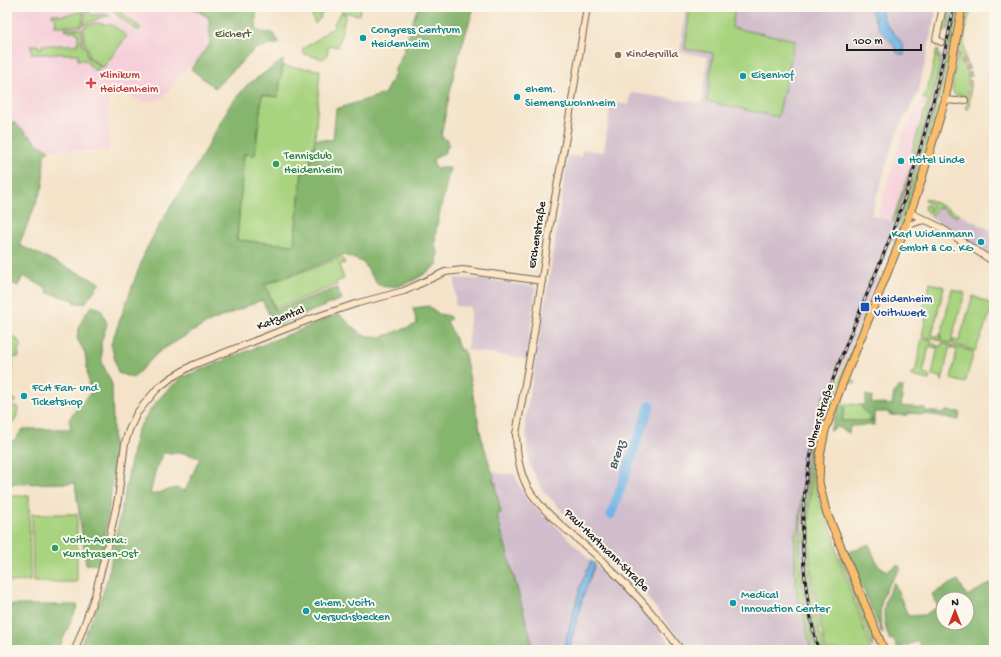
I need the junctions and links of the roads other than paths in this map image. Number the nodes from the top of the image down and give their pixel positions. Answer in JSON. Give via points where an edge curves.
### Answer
{"nodes":[{"id":1,"x":586,"y":7,"type":"edge"},
{"id":2,"x":943,"y":7,"type":"edge"},
{"id":3,"x":962,"y":7,"type":"edge"},
{"id":4,"x":938,"y":40,"type":"dead end"},
{"id":5,"x":945,"y":100,"type":"junction"},
{"id":6,"x":965,"y":100,"type":"dead end"},
{"id":7,"x":911,"y":213,"type":"junction"},
{"id":8,"x":926,"y":220,"type":"junction"},
{"id":9,"x":906,"y":226,"type":"junction"},
{"id":10,"x":994,"y":262,"type":"edge"},
{"id":11,"x":542,"y":281,"type":"junction"},
{"id":12,"x":520,"y":466,"type":"joint"},
{"id":13,"x":75,"y":650,"type":"edge"},
{"id":14,"x":680,"y":650,"type":"edge"},
{"id":15,"x":884,"y":650,"type":"edge"}],
"edges":[{"from":1,"to":11,"type":"main road","name":"Erchenstraße"},
{"from":2,"to":4,"type":"main road"},
{"from":3,"to":5,"type":"main road","name":"Ulmer Straße"},
{"from":5,"to":6,"type":"main road"},
{"from":5,"to":7,"type":"main road","name":"Ulmer Straße"},
{"from":7,"to":8,"type":"main road"},
{"from":7,"to":9,"type":"main road","name":"Ulmer Straße"},
{"from":8,"to":9,"type":"main road"},
{"from":8,"to":10,"type":"main road"},
{"from":9,"to":15,"type":"main road","name":"Ulmer Straße","via":[[834,406],[822,443],[819,466],[820,488],[826,511]]},
{"from":11,"to":12,"type":"main road","name":"Erchenstraße","via":[[516,434]]},
{"from":11,"to":13,"type":"main road","name":"Katzental","via":[[463,270],[441,273],[404,291],[336,310],[189,367],[164,383],[150,396],[132,424],[126,443],[109,539],[94,595]]},
{"from":12,"to":14,"type":"main road","name":"Paul-Hartmann-Straße","via":[[533,495],[630,588]]}]}
